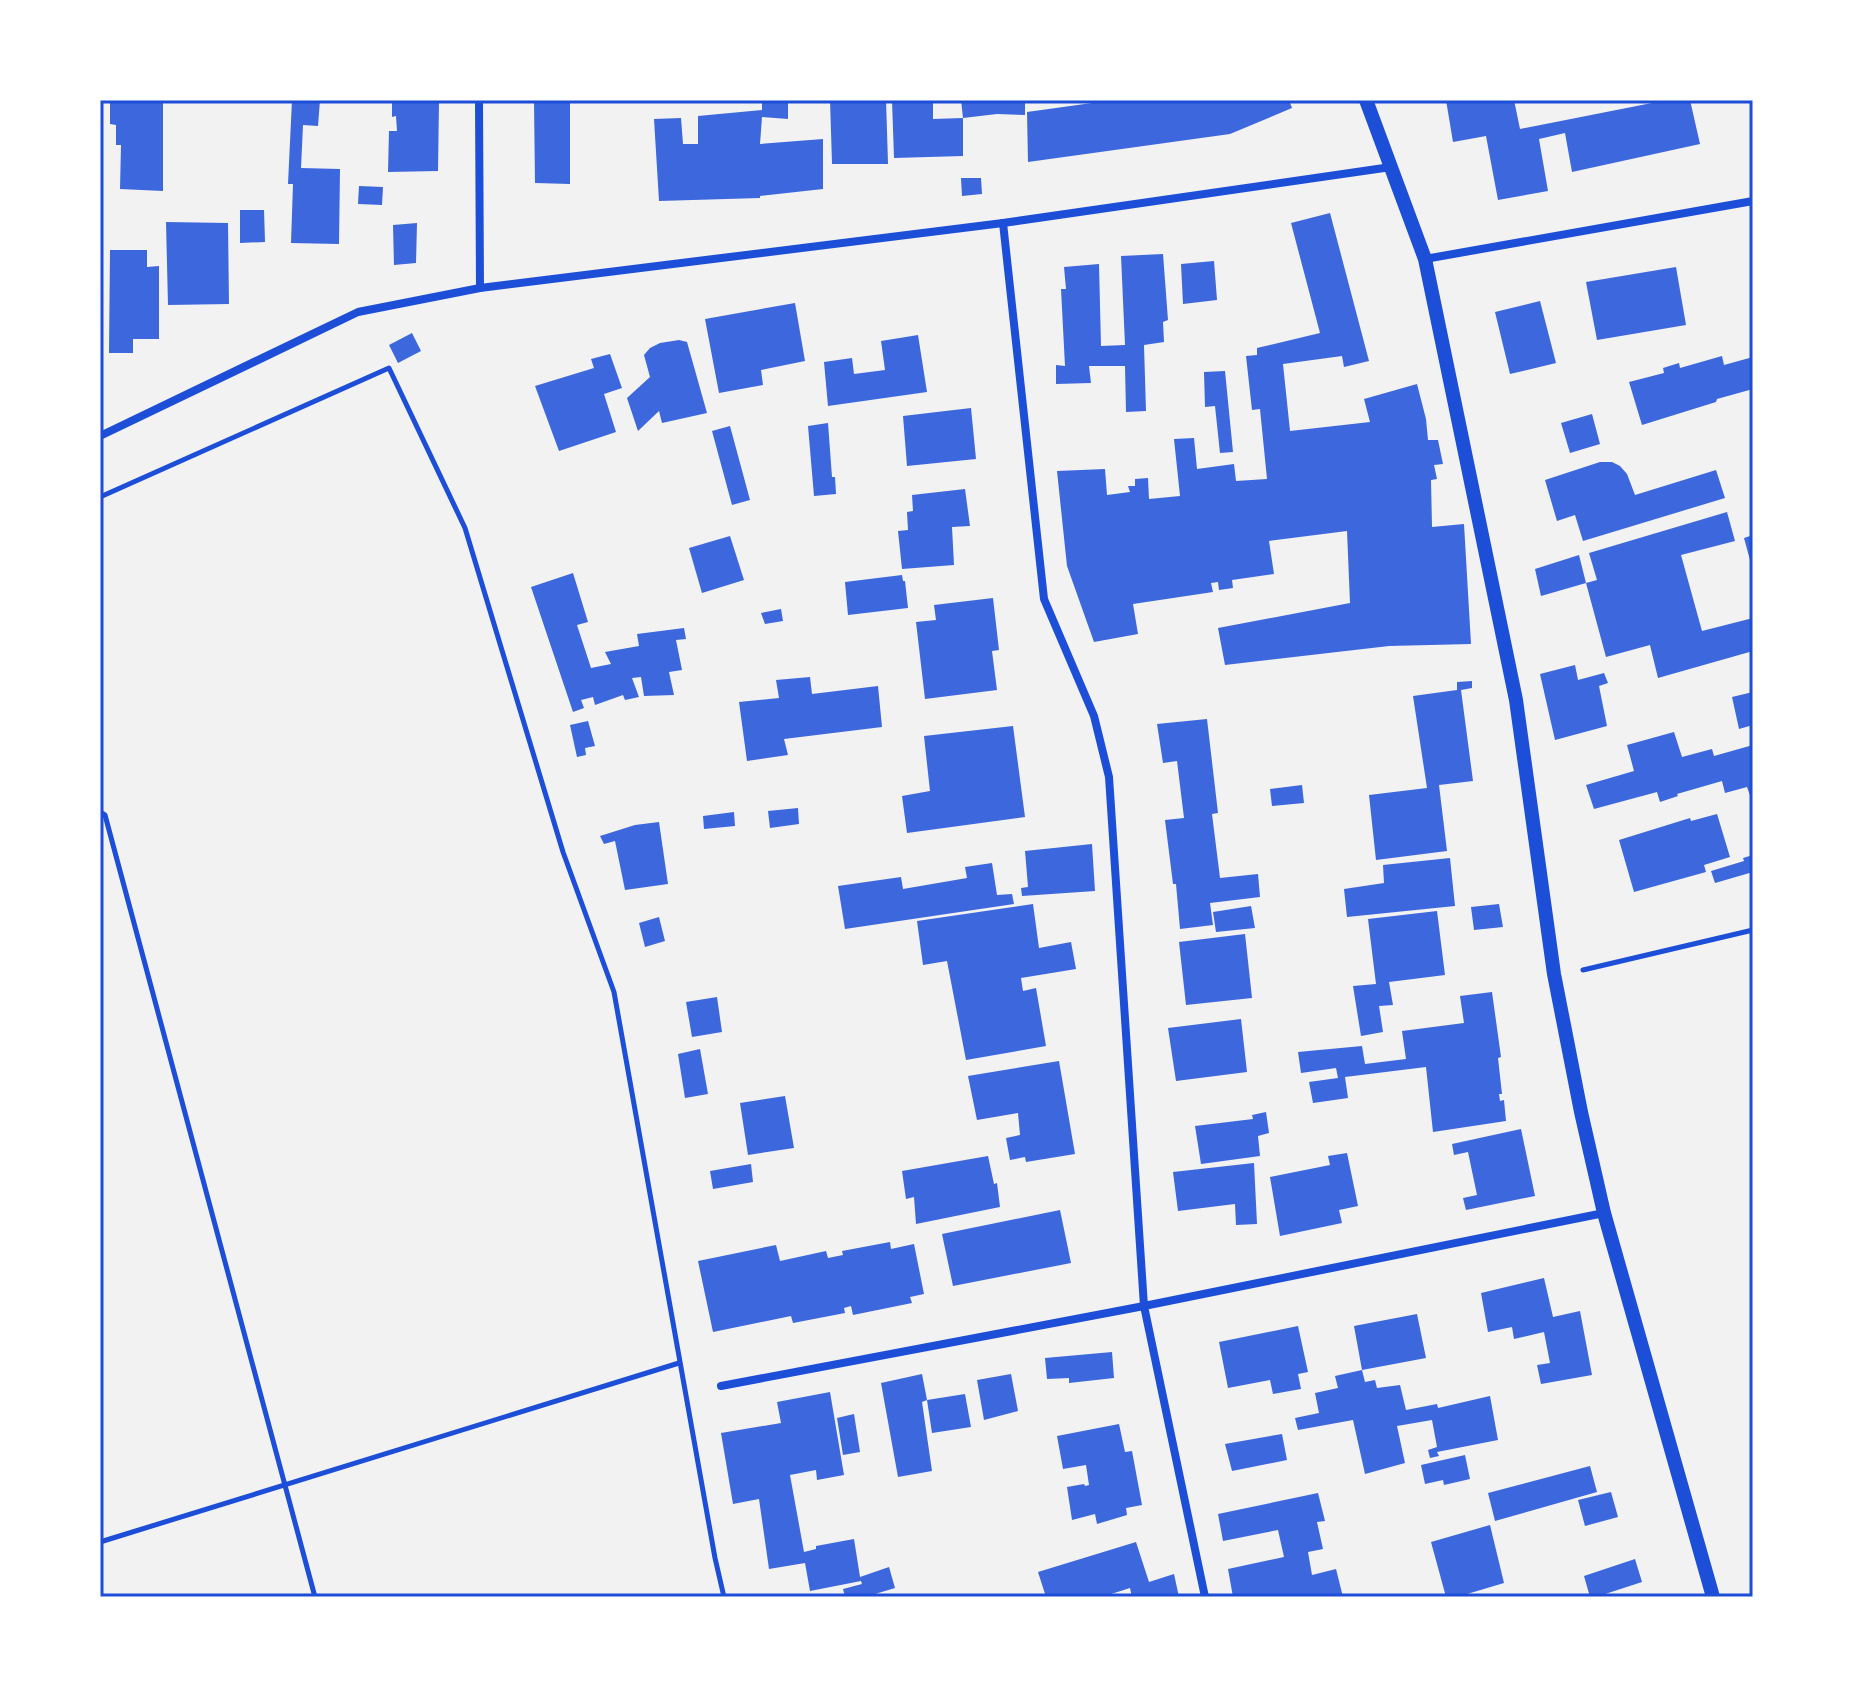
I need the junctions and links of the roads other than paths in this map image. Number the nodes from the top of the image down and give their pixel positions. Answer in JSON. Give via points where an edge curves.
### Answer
{"nodes":[{"id":1,"x":479,"y":100,"type":"edge"},
{"id":2,"x":1366,"y":100,"type":"edge"},
{"id":3,"x":1391,"y":167,"type":"junction"},
{"id":4,"x":1753,"y":201,"type":"edge"},
{"id":5,"x":1003,"y":223,"type":"junction"},
{"id":6,"x":1425,"y":259,"type":"junction"},
{"id":7,"x":480,"y":288,"type":"junction"},
{"id":8,"x":100,"y":436,"type":"edge"},
{"id":9,"x":1604,"y":1213,"type":"junction"},
{"id":10,"x":1144,"y":1306,"type":"junction"},
{"id":11,"x":721,"y":1386,"type":"dead end"},
{"id":12,"x":1205,"y":1597,"type":"edge"},
{"id":13,"x":1713,"y":1597,"type":"edge"}],
"edges":[{"from":1,"to":7,"type":"street"},
{"from":2,"to":3,"type":"street"},
{"from":3,"to":5,"type":"street"},
{"from":3,"to":6,"type":"street"},
{"from":4,"to":6,"type":"street"},
{"from":5,"to":7,"type":"street"},
{"from":5,"to":10,"type":"street","via":[[1044,599],[1094,716],[1109,777]]},
{"from":6,"to":9,"type":"street","via":[[1516,700],[1554,974]]},
{"from":7,"to":8,"type":"street","via":[[358,312]]},
{"from":9,"to":10,"type":"street"},
{"from":9,"to":13,"type":"street"},
{"from":10,"to":11,"type":"street"},
{"from":10,"to":12,"type":"street"}]}
